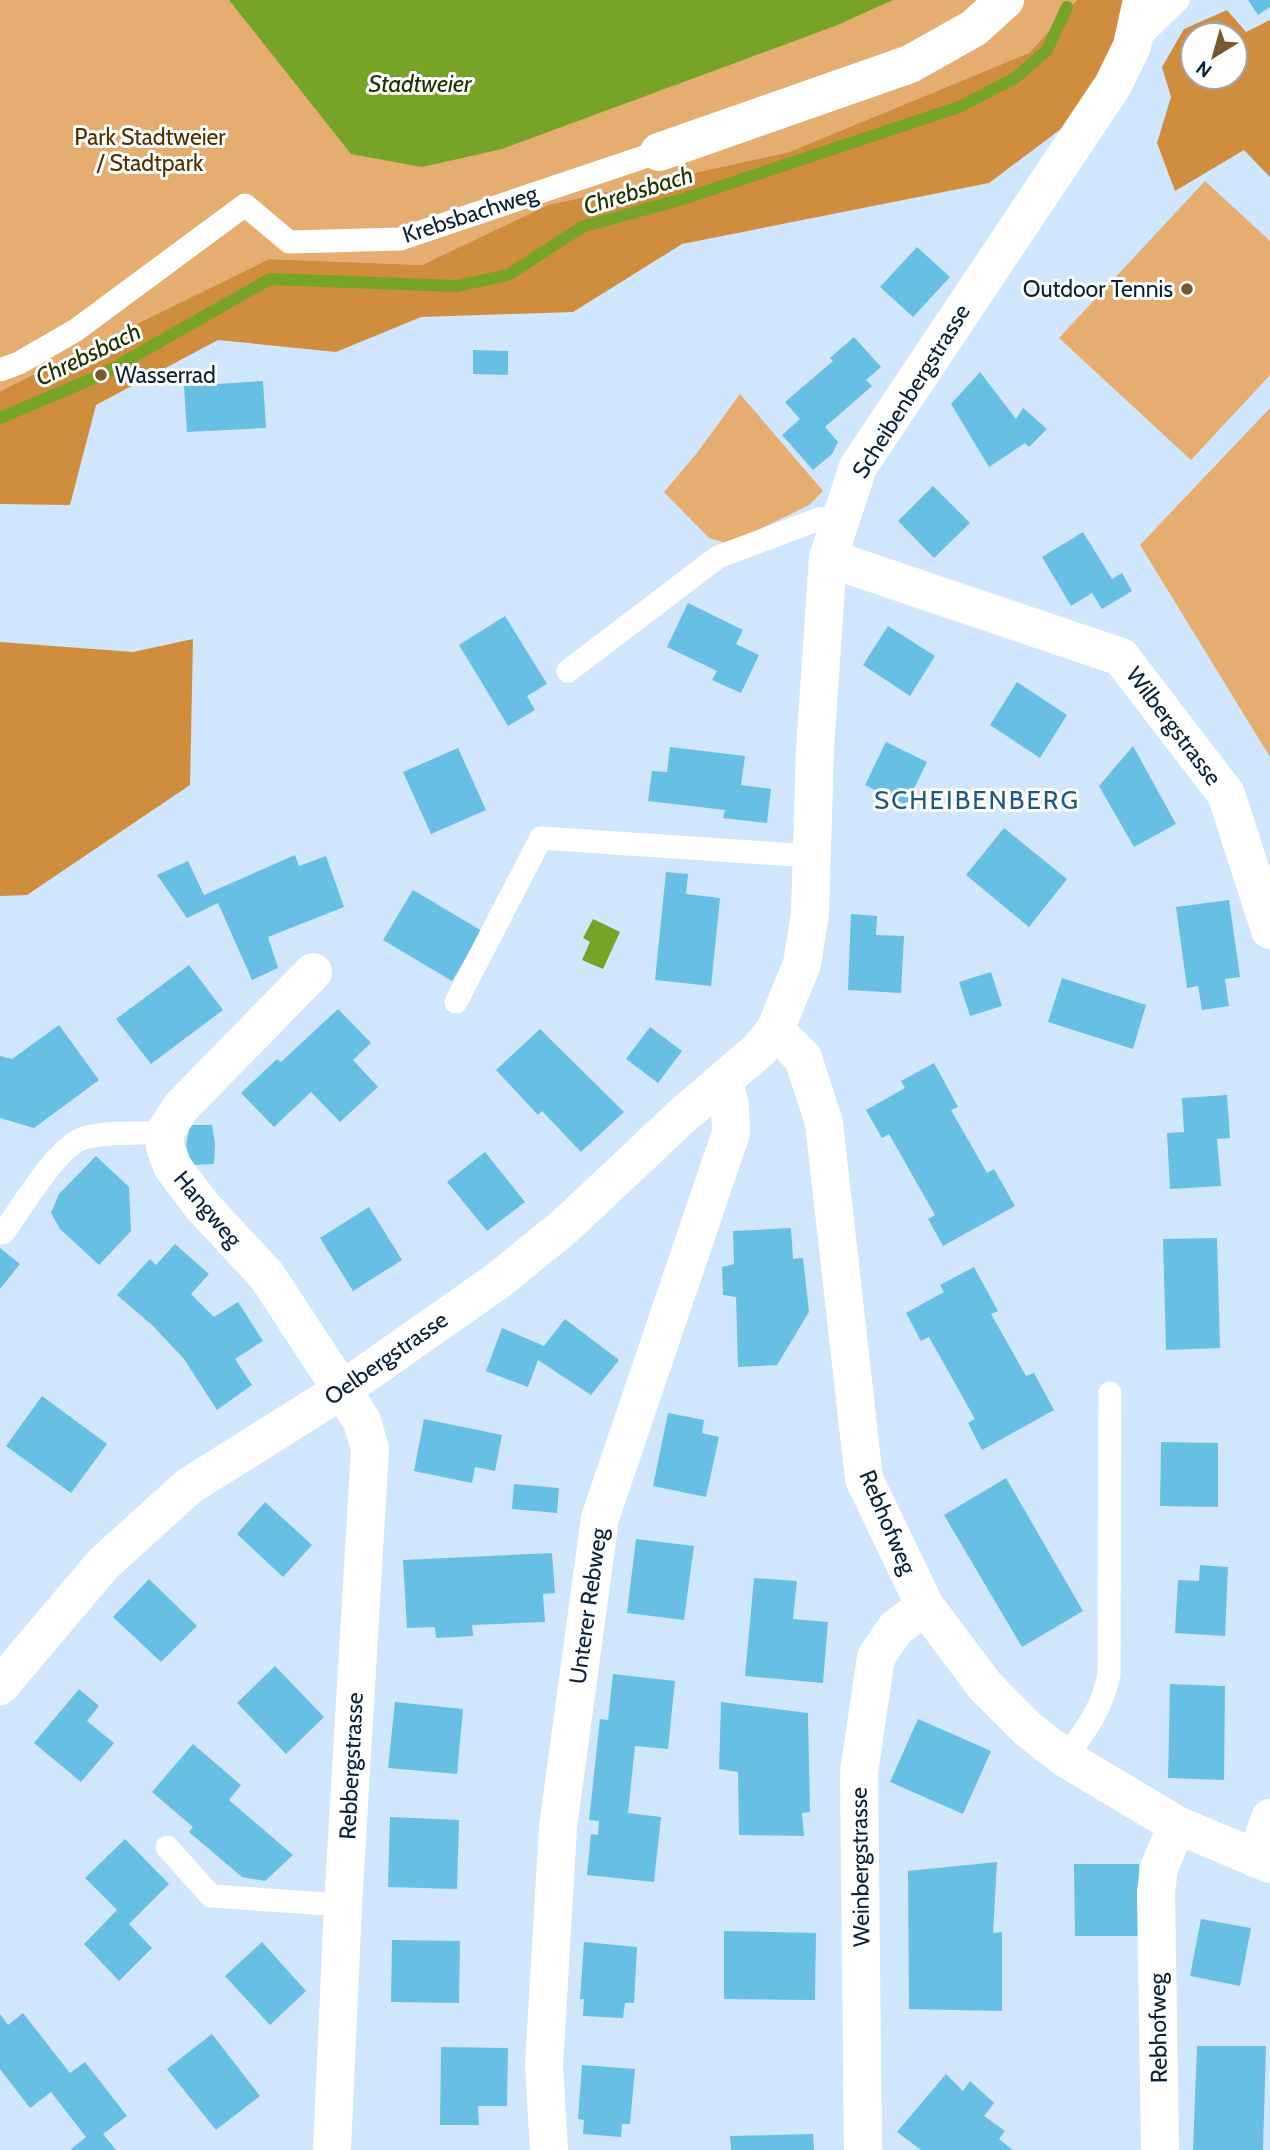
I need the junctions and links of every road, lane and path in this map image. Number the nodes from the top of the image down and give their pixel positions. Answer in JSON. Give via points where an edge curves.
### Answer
{"nodes":[{"id":1,"x":1005,"y":0,"type":"edge"},
{"id":2,"x":1142,"y":0,"type":"edge"},
{"id":3,"x":1178,"y":0,"type":"edge"},
{"id":4,"x":1132,"y":46,"type":"junction"},
{"id":5,"x":659,"y":152,"type":"joint"},
{"id":6,"x":0,"y":370,"type":"edge"},
{"id":7,"x":841,"y":518,"type":"junction"},
{"id":8,"x":828,"y":558,"type":"junction"},
{"id":9,"x":568,"y":671,"type":"dead end"},
{"id":10,"x":811,"y":856,"type":"junction"},
{"id":11,"x":1270,"y":930,"type":"edge"},
{"id":12,"x":313,"y":972,"type":"dead end"},
{"id":13,"x":456,"y":1002,"type":"dead end"},
{"id":14,"x":775,"y":1030,"type":"junction"},
{"id":15,"x":724,"y":1083,"type":"junction"},
{"id":16,"x":165,"y":1132,"type":"junction"},
{"id":17,"x":3,"y":1233,"type":"dead end"},
{"id":18,"x":342,"y":1390,"type":"junction"},
{"id":19,"x":1110,"y":1393,"type":"dead end"},
{"id":20,"x":925,"y":1606,"type":"junction"},
{"id":21,"x":0,"y":1686,"type":"edge"},
{"id":22,"x":1065,"y":1758,"type":"junction"},
{"id":23,"x":1270,"y":1818,"type":"edge"},
{"id":24,"x":1177,"y":1825,"type":"junction"},
{"id":25,"x":167,"y":1847,"type":"dead end"},
{"id":26,"x":1263,"y":1862,"type":"edge"},
{"id":27,"x":342,"y":1905,"type":"junction"},
{"id":28,"x":332,"y":2150,"type":"edge"},
{"id":29,"x":549,"y":2150,"type":"edge"},
{"id":30,"x":863,"y":2150,"type":"edge"},
{"id":31,"x":1160,"y":2150,"type":"edge"}],
"edges":[{"from":1,"to":5,"type":"street","name":"Krebsbachweg","via":[[974,28],[910,64]]},
{"from":2,"to":4,"type":"street","name":"Scheibenbergstrasse"},
{"from":3,"to":4,"type":"lane"},
{"from":4,"to":7,"type":"street","name":"Scheibenbergstrasse","via":[[1113,85],[858,467]]},
{"from":5,"to":6,"type":"lane","name":"Krebsbachweg","via":[[400,239],[289,242],[245,205],[76,330]]},
{"from":7,"to":8,"type":"street","name":"Scheibenbergstrasse"},
{"from":7,"to":9,"type":"lane","via":[[819,519],[718,557]]},
{"from":8,"to":10,"type":"street","name":"Scheibenbergstrasse"},
{"from":8,"to":11,"type":"street","name":"Wilbergstrasse","via":[[1121,657],[1226,794]]},
{"from":10,"to":13,"type":"lane","via":[[541,838]]},
{"from":10,"to":14,"type":"street","name":"Scheibenbergstrasse","via":[[810,914],[802,964]]},
{"from":12,"to":16,"type":"street","via":[[181,1107]]},
{"from":14,"to":15,"type":"street","name":"Oelbergstrasse"},
{"from":14,"to":20,"type":"street","name":"Rebhofweg","via":[[803,1058],[824,1123],[864,1479]]},
{"from":15,"to":18,"type":"street","name":"Oelbergstrasse","via":[[506,1274]]},
{"from":15,"to":29,"type":"street","name":"Unterer Rebweg","via":[[731,1133],[600,1518],[558,1827],[544,2065]]},
{"from":16,"to":17,"type":"lane","via":[[75,1142]]},
{"from":16,"to":18,"type":"street","name":"Hangweg","via":[[172,1166],[185,1186],[267,1276]]},
{"from":18,"to":21,"type":"street","name":"Oelbergstrasse","via":[[189,1486],[103,1564]]},
{"from":18,"to":27,"type":"street","name":"Rebbergstrasse","via":[[362,1421],[370,1449]]},
{"from":19,"to":22,"type":"lane","via":[[1109,1675],[1095,1718]]},
{"from":20,"to":22,"type":"street","name":"Rebhofweg","via":[[985,1686]]},
{"from":20,"to":30,"type":"street","name":"Weinbergstrasse","via":[[896,1628],[876,1657],[859,1772]]},
{"from":22,"to":24,"type":"street","name":"Rebhofweg"},
{"from":23,"to":26,"type":"street"},
{"from":24,"to":26,"type":"street","name":"Rebhofweg"},
{"from":24,"to":31,"type":"street","name":"Rebhofweg","via":[[1159,1868],[1156,1892]]},
{"from":25,"to":27,"type":"lane","via":[[211,1896]]},
{"from":27,"to":28,"type":"street","name":"Rebbergstrasse"}]}
